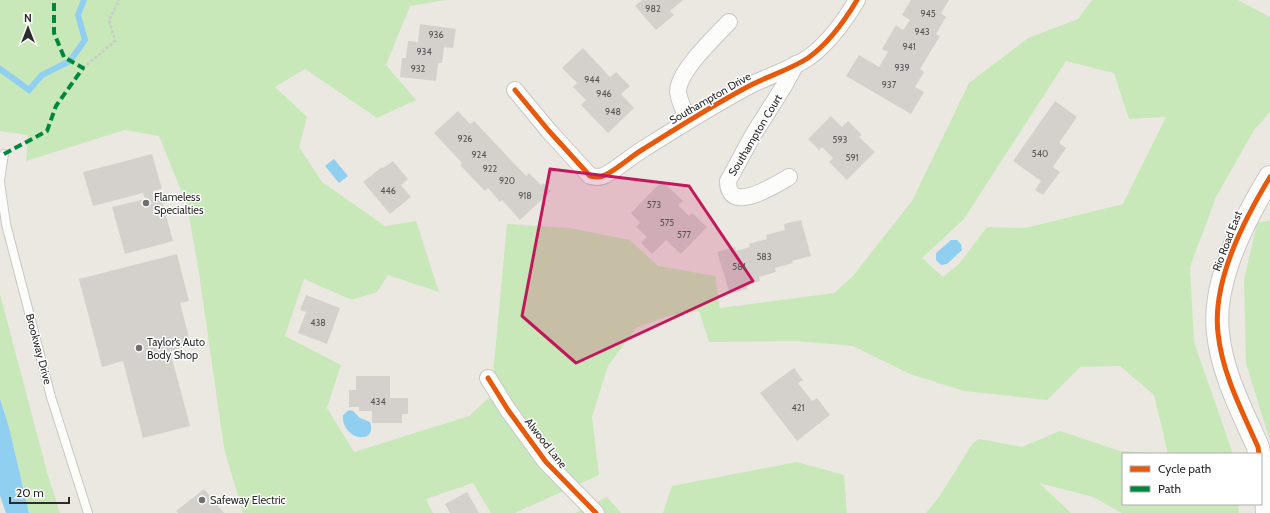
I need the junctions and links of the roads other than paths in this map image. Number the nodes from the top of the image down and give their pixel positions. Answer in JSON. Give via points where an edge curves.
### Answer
{"nodes":[{"id":1,"x":857,"y":0,"type":"edge"},
{"id":2,"x":729,"y":22,"type":"dead end"},
{"id":3,"x":796,"y":64,"type":"junction"},
{"id":4,"x":515,"y":90,"type":"dead end"},
{"id":5,"x":688,"y":121,"type":"junction"},
{"id":6,"x":4,"y":154,"type":"dead end"},
{"id":7,"x":789,"y":177,"type":"dead end"},
{"id":8,"x":1270,"y":177,"type":"edge"},
{"id":9,"x":0,"y":181,"type":"edge"},
{"id":10,"x":488,"y":378,"type":"dead end"},
{"id":11,"x":1259,"y":453,"type":"edge"},
{"id":12,"x":1262,"y":468,"type":"edge"},
{"id":13,"x":88,"y":513,"type":"edge"},
{"id":14,"x":596,"y":513,"type":"edge"},
{"id":15,"x":1267,"y":513,"type":"edge"}],
"edges":[{"from":1,"to":3,"type":"street","name":"Southampton Drive","via":[[845,20],[825,43],[808,58]]},
{"from":2,"to":5,"type":"street","via":[[679,81],[678,92]]},
{"from":3,"to":5,"type":"street","name":"Southampton Drive","via":[[753,84]]},
{"from":3,"to":7,"type":"street","name":"Southampton Court","via":[[738,162],[728,181],[728,188],[733,196],[749,197]]},
{"from":4,"to":5,"type":"street","name":"Southampton Drive","via":[[590,176],[604,176]]},
{"from":6,"to":9,"type":"lane","name":"Brookway Drive"},
{"from":8,"to":11,"type":"street","name":"Rio Road East","via":[[1253,204],[1239,235],[1218,299],[1218,332],[1225,370]]},
{"from":9,"to":13,"type":"lane","name":"Brookway Drive","via":[[6,224],[51,397]]},
{"from":10,"to":14,"type":"street","name":"Alwood Lane","via":[[546,462]]},
{"from":12,"to":15,"type":"street"}]}
